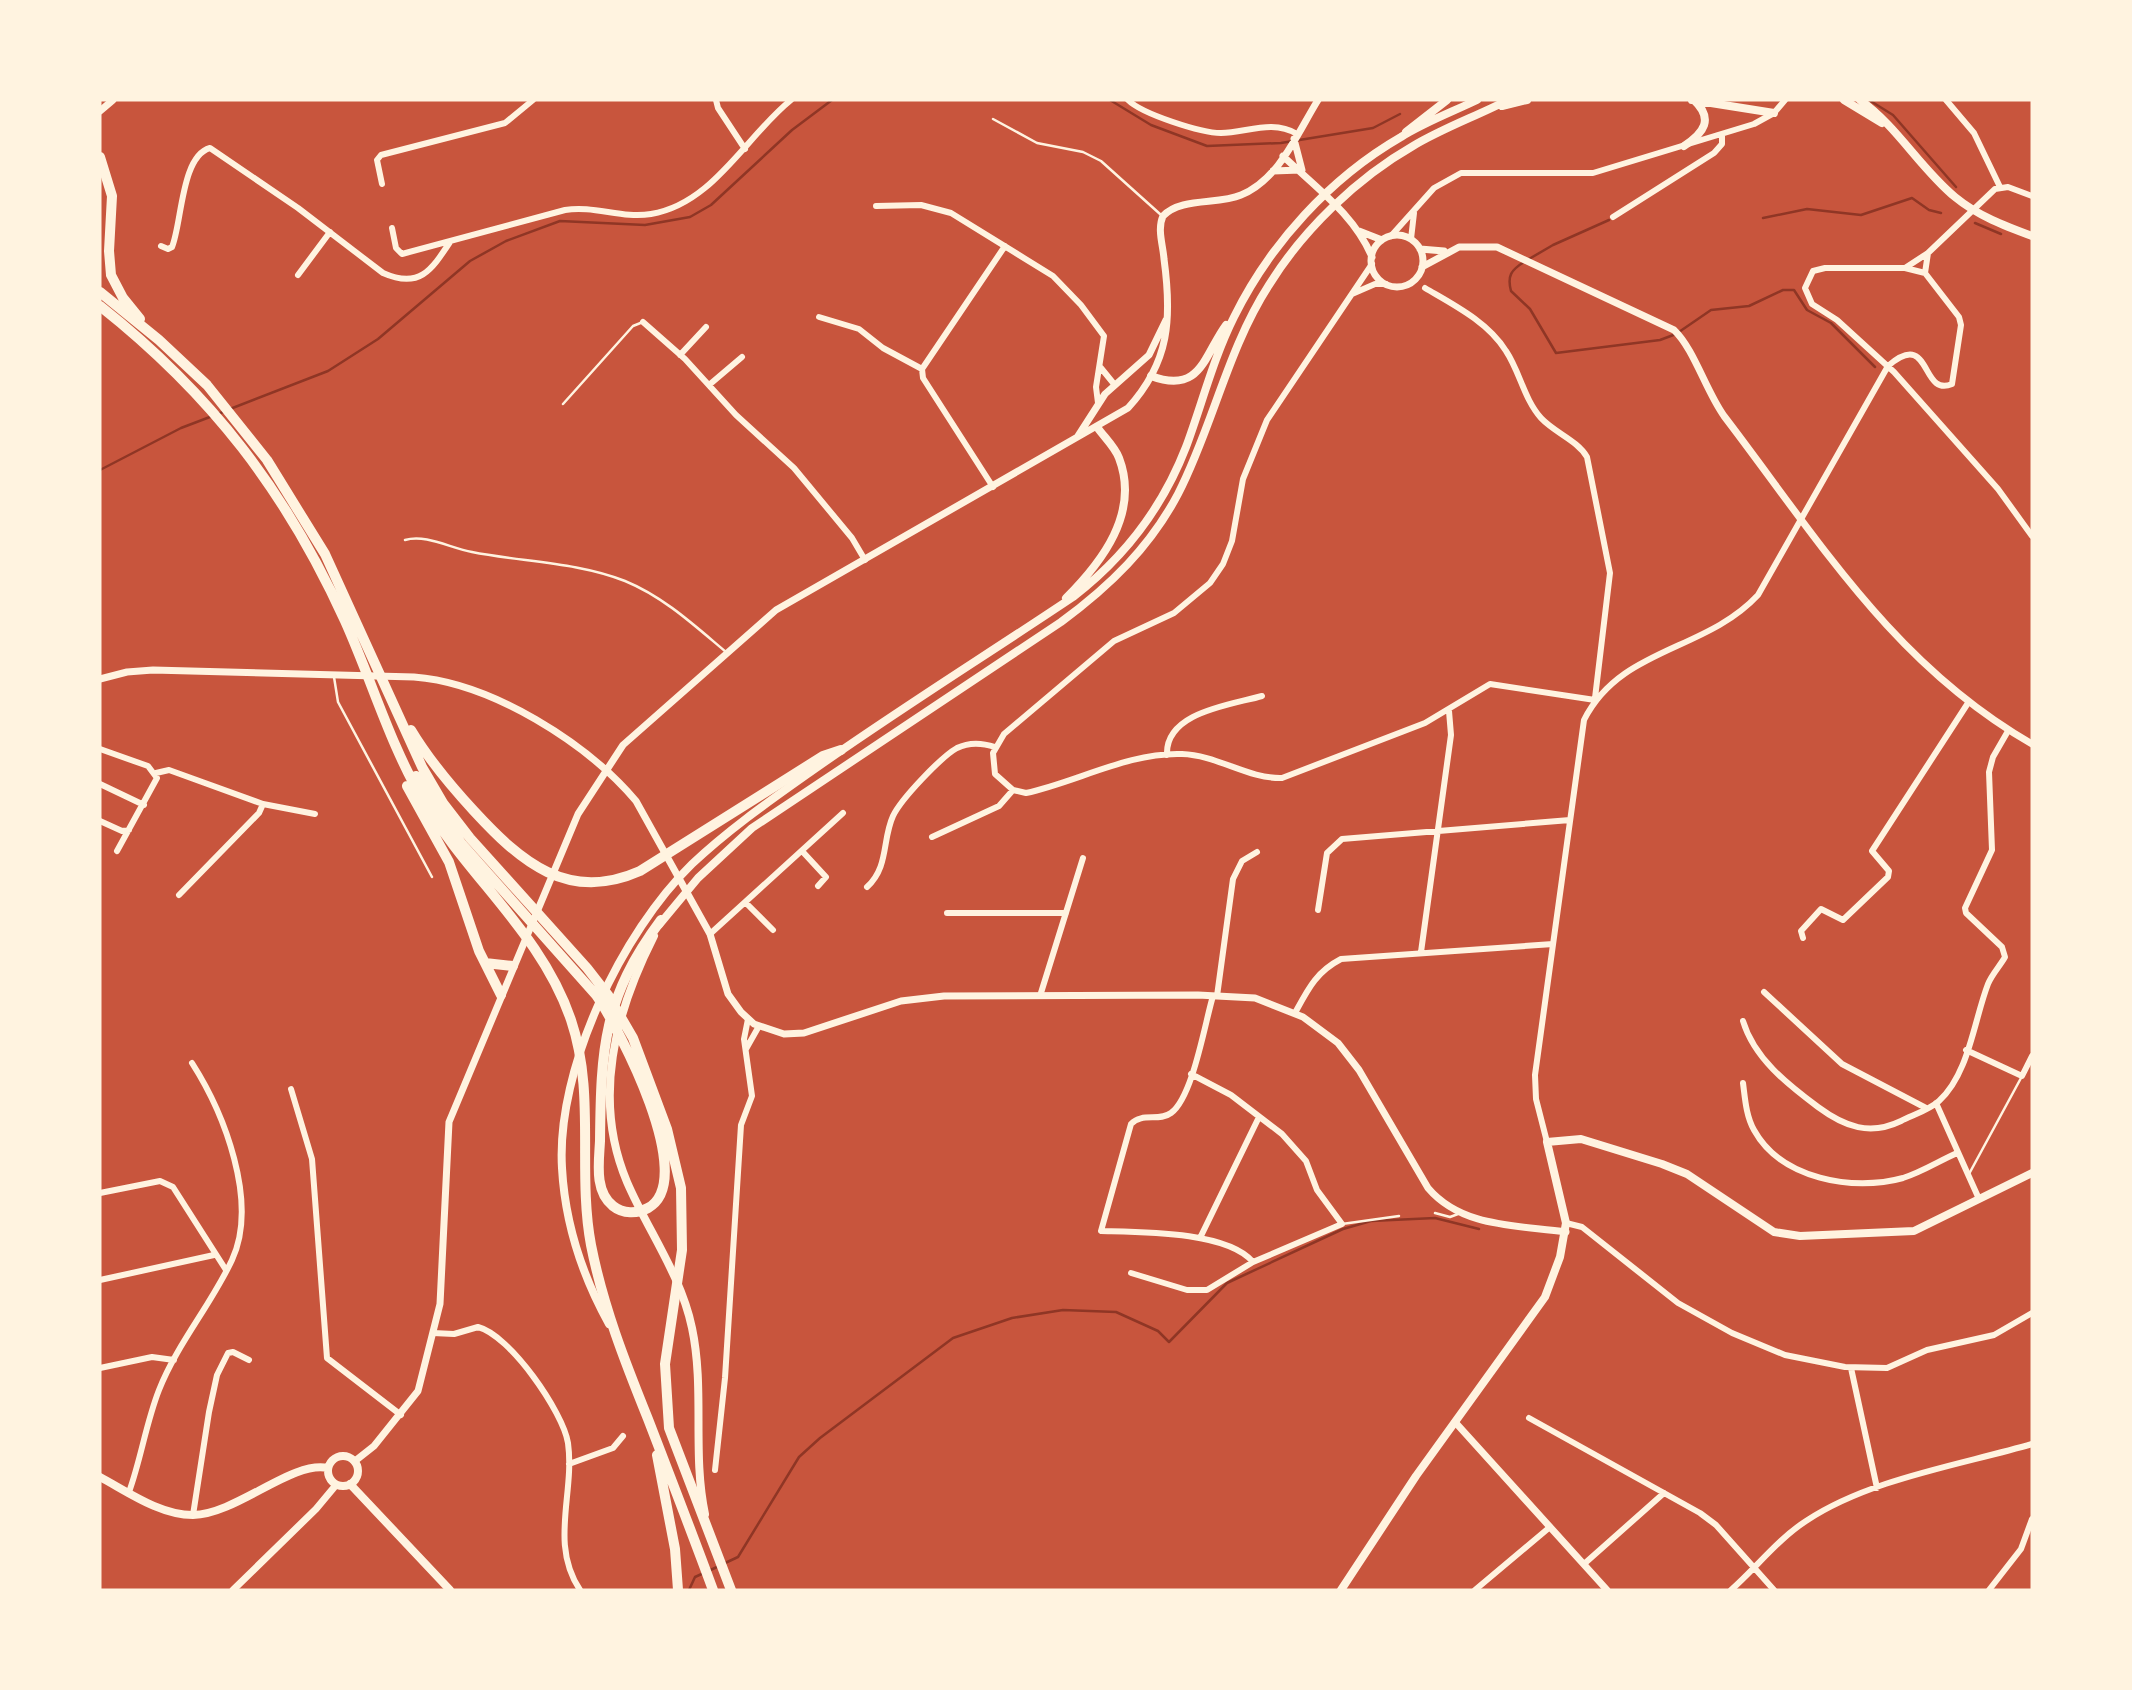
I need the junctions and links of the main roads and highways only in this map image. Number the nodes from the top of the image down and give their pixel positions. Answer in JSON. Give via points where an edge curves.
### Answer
{"nodes":[{"id":1,"x":1447,"y":100,"type":"edge"},
{"id":2,"x":1478,"y":100,"type":"edge"},
{"id":3,"x":1508,"y":100,"type":"edge"},
{"id":4,"x":1527,"y":100,"type":"edge"},
{"id":5,"x":1693,"y":100,"type":"edge"},
{"id":6,"x":1844,"y":100,"type":"edge"},
{"id":7,"x":1860,"y":100,"type":"edge"},
{"id":8,"x":1496,"y":106,"type":"junction"},
{"id":9,"x":1774,"y":113,"type":"road end"},
{"id":10,"x":1884,"y":124,"type":"junction"},
{"id":11,"x":1402,"y":136,"type":"junction"},
{"id":12,"x":1684,"y":146,"type":"road end"},
{"id":13,"x":100,"y":157,"type":"edge"},
{"id":14,"x":2032,"y":236,"type":"edge"},
{"id":15,"x":100,"y":292,"type":"edge"},
{"id":16,"x":102,"y":309,"type":"edge"},
{"id":17,"x":1233,"y":318,"type":"junction"},
{"id":18,"x":159,"y":340,"type":"junction"},
{"id":19,"x":1152,"y":376,"type":"road end"},
{"id":20,"x":1097,"y":428,"type":"road end"},
{"id":21,"x":1051,"y":612,"type":"junction"},
{"id":22,"x":390,"y":695,"type":"junction"},
{"id":23,"x":394,"y":742,"type":"junction"},
{"id":24,"x":841,"y":750,"type":"junction"},
{"id":25,"x":399,"y":755,"type":"junction"},
{"id":26,"x":524,"y":906,"type":"junction"},
{"id":27,"x":661,"y":920,"type":"junction"},
{"id":28,"x":485,"y":963,"type":"junction"},
{"id":29,"x":513,"y":966,"type":"road end"},
{"id":30,"x":501,"y":995,"type":"road end"},
{"id":31,"x":2032,"y":1173,"type":"edge"},
{"id":32,"x":615,"y":1336,"type":"junction"},
{"id":33,"x":652,"y":1430,"type":"junction"},
{"id":34,"x":328,"y":1468,"type":"junction"},
{"id":35,"x":100,"y":1476,"type":"edge"},
{"id":36,"x":350,"y":1484,"type":"junction"},
{"id":37,"x":712,"y":1541,"type":"junction"},
{"id":38,"x":450,"y":1590,"type":"edge"},
{"id":39,"x":678,"y":1590,"type":"edge"},
{"id":40,"x":713,"y":1590,"type":"edge"},
{"id":41,"x":731,"y":1590,"type":"edge"},
{"id":42,"x":1341,"y":1590,"type":"edge"}],
"edges":[{"from":1,"to":11,"type":"main road"},
{"from":2,"to":11,"type":"main road"},
{"from":3,"to":8,"type":"main road"},
{"from":4,"to":8,"type":"main road"},
{"from":5,"to":9,"type":"main road"},
{"from":5,"to":12,"type":"main road","via":[[1705,113],[1706,125]]},
{"from":6,"to":10,"type":"main road"},
{"from":7,"to":10,"type":"main road"},
{"from":8,"to":27,"type":"main road","via":[[1413,146],[1327,214],[1284,263],[1232,354],[1186,477],[1158,527],[1125,569],[1062,622],[790,800],[721,854]]},
{"from":10,"to":14,"type":"main road","via":[[1956,198],[1986,218]]},
{"from":11,"to":17,"type":"main road","via":[[1317,203],[1270,257]]},
{"from":13,"to":18,"type":"highway","via":[[113,201],[111,275],[123,298]]},
{"from":15,"to":18,"type":"highway"},
{"from":16,"to":23,"type":"highway","via":[[158,353],[245,449],[315,559]]},
{"from":17,"to":19,"type":"main road","via":[[1197,373],[1178,381]]},
{"from":17,"to":21,"type":"main road","via":[[1186,446],[1154,512],[1105,573]]},
{"from":18,"to":22,"type":"highway","via":[[207,385],[295,501],[325,554]]},
{"from":20,"to":21,"type":"main road","via":[[1120,461],[1121,516],[1095,568]]},
{"from":21,"to":24,"type":"main road"},
{"from":22,"to":24,"type":"highway","via":[[442,776],[491,828],[529,863],[581,883],[624,878],[657,862],[823,756]]},
{"from":22,"to":26,"type":"highway","via":[[443,803]]},
{"from":23,"to":25,"type":"highway"},
{"from":23,"to":26,"type":"highway","via":[[461,843]]},
{"from":24,"to":32,"type":"main road","via":[[757,809],[690,867],[628,950],[603,998],[571,1087],[562,1167],[570,1227],[594,1297]]},
{"from":25,"to":28,"type":"highway","via":[[402,777],[449,862]]},
{"from":25,"to":32,"type":"highway","via":[[438,824],[533,946],[561,994],[585,1079],[590,1240]]},
{"from":26,"to":27,"type":"highway","via":[[602,1004],[626,1046],[645,1093],[664,1156],[665,1182],[652,1206],[622,1211],[608,1202],[599,1178],[600,1062],[604,1041],[623,980]]},
{"from":26,"to":37,"type":"highway","via":[[587,968],[617,1009],[640,1052],[667,1129],[681,1188],[683,1229],[665,1364],[669,1428]]},
{"from":27,"to":37,"type":"main road","via":[[634,977],[614,1040],[610,1113],[627,1182],[666,1257],[693,1331],[701,1485]]},
{"from":28,"to":29,"type":"highway"},
{"from":28,"to":30,"type":"highway"},
{"from":31,"to":42,"type":"main road","via":[[1902,1234],[1800,1236],[1774,1232],[1703,1184],[1662,1164],[1581,1139],[1547,1142],[1566,1227],[1553,1279],[1540,1307]]},
{"from":32,"to":33,"type":"highway"},
{"from":33,"to":39,"type":"highway","via":[[675,1549]]},
{"from":33,"to":40,"type":"highway"},
{"from":34,"to":35,"type":"main road","via":[[310,1467],[222,1510],[192,1515],[164,1510]]},
{"from":34,"to":36,"type":"main road","via":[[336,1485]]},
{"from":34,"to":36,"type":"main road","via":[[341,1456],[355,1461],[358,1475]]},
{"from":36,"to":38,"type":"main road"},
{"from":37,"to":41,"type":"highway"}]}
